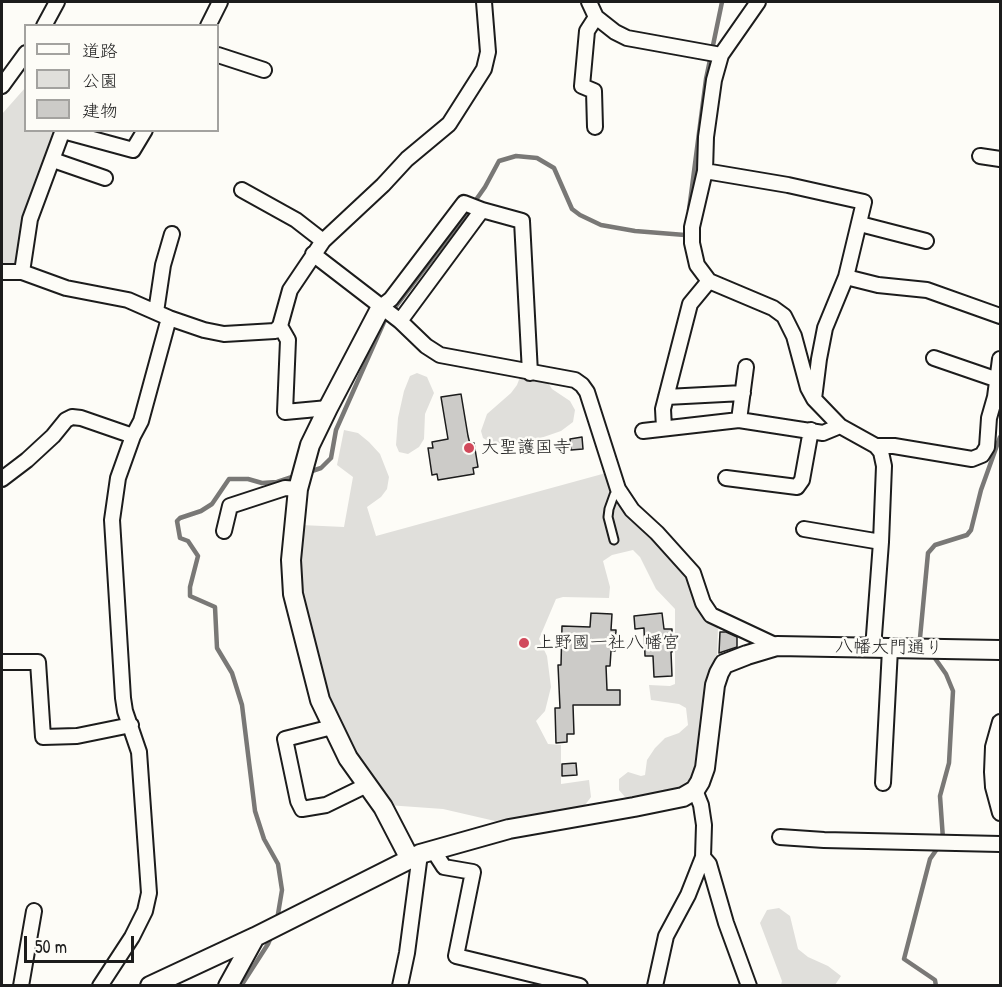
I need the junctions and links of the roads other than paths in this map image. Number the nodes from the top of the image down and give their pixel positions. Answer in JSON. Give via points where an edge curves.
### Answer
{"nodes":[{"id":1,"x":57,"y":2,"type":"edge"},
{"id":2,"x":220,"y":2,"type":"edge"},
{"id":3,"x":484,"y":2,"type":"edge"},
{"id":4,"x":590,"y":2,"type":"edge"},
{"id":5,"x":758,"y":2,"type":"edge"},
{"id":6,"x":596,"y":17,"type":"junction"},
{"id":7,"x":46,"y":24,"type":"edge"},
{"id":8,"x":209,"y":24,"type":"edge"},
{"id":9,"x":219,"y":55,"type":"edge"},
{"id":10,"x":721,"y":55,"type":"junction"},
{"id":11,"x":24,"y":56,"type":"edge"},
{"id":12,"x":264,"y":70,"type":"dead end"},
{"id":13,"x":2,"y":86,"type":"edge"},
{"id":14,"x":595,"y":127,"type":"dead end"},
{"id":15,"x":63,"y":132,"type":"edge"},
{"id":16,"x":67,"y":132,"type":"edge"},
{"id":17,"x":144,"y":132,"type":"edge"},
{"id":18,"x":980,"y":156,"type":"dead end"},
{"id":19,"x":1000,"y":159,"type":"edge"},
{"id":20,"x":53,"y":160,"type":"junction"},
{"id":21,"x":705,"y":171,"type":"junction"},
{"id":22,"x":105,"y":178,"type":"dead end"},
{"id":23,"x":242,"y":190,"type":"dead end"},
{"id":24,"x":482,"y":210,"type":"junction"},
{"id":25,"x":860,"y":224,"type":"junction"},
{"id":26,"x":172,"y":234,"type":"dead end"},
{"id":27,"x":323,"y":241,"type":"junction"},
{"id":28,"x":926,"y":241,"type":"dead end"},
{"id":29,"x":313,"y":254,"type":"junction"},
{"id":30,"x":2,"y":272,"type":"edge"},
{"id":31,"x":22,"y":272,"type":"junction"},
{"id":32,"x":846,"y":276,"type":"junction"},
{"id":33,"x":709,"y":281,"type":"junction"},
{"id":34,"x":381,"y":307,"type":"junction"},
{"id":35,"x":163,"y":315,"type":"junction"},
{"id":36,"x":1000,"y":316,"type":"edge"},
{"id":37,"x":400,"y":321,"type":"junction"},
{"id":38,"x":280,"y":326,"type":"junction"},
{"id":39,"x":934,"y":358,"type":"dead end"},
{"id":40,"x":1000,"y":359,"type":"edge"},
{"id":41,"x":746,"y":367,"type":"dead end"},
{"id":42,"x":530,"y":373,"type":"junction"},
{"id":43,"x":998,"y":380,"type":"junction"},
{"id":44,"x":743,"y":393,"type":"junction"},
{"id":45,"x":666,"y":397,"type":"junction"},
{"id":46,"x":814,"y":399,"type":"junction"},
{"id":47,"x":328,"y":408,"type":"junction"},
{"id":48,"x":739,"y":420,"type":"junction"},
{"id":49,"x":840,"y":426,"type":"junction"},
{"id":50,"x":664,"y":428,"type":"junction"},
{"id":51,"x":811,"y":430,"type":"junction"},
{"id":52,"x":644,"y":431,"type":"dead end"},
{"id":53,"x":133,"y":436,"type":"junction"},
{"id":54,"x":876,"y":446,"type":"junction"},
{"id":55,"x":726,"y":478,"type":"dead end"},
{"id":56,"x":2,"y":479,"type":"edge"},
{"id":57,"x":298,"y":489,"type":"junction"},
{"id":58,"x":618,"y":489,"type":"junction"},
{"id":59,"x":804,"y":529,"type":"dead end"},
{"id":60,"x":224,"y":531,"type":"dead end"},
{"id":61,"x":614,"y":540,"type":"dead end"},
{"id":62,"x":881,"y":542,"type":"junction"},
{"id":63,"x":777,"y":646,"type":"junction"},
{"id":64,"x":881,"y":649,"type":"junction"},
{"id":65,"x":1000,"y":650,"type":"edge"},
{"id":66,"x":2,"y":662,"type":"edge"},
{"id":67,"x":1000,"y":722,"type":"edge"},
{"id":68,"x":131,"y":725,"type":"junction"},
{"id":69,"x":332,"y":727,"type":"junction"},
{"id":70,"x":883,"y":783,"type":"dead end"},
{"id":71,"x":367,"y":785,"type":"junction"},
{"id":72,"x":695,"y":790,"type":"junction"},
{"id":73,"x":1000,"y":813,"type":"edge"},
{"id":74,"x":780,"y":837,"type":"dead end"},
{"id":75,"x":1000,"y":844,"type":"edge"},
{"id":76,"x":421,"y":854,"type":"junction"},
{"id":77,"x":703,"y":857,"type":"junction"},
{"id":78,"x":34,"y":911,"type":"dead end"},
{"id":79,"x":255,"y":937,"type":"junction"},
{"id":80,"x":21,"y":986,"type":"edge"},
{"id":81,"x":100,"y":986,"type":"edge"},
{"id":82,"x":150,"y":986,"type":"edge"},
{"id":83,"x":228,"y":986,"type":"edge"},
{"id":84,"x":400,"y":986,"type":"edge"},
{"id":85,"x":580,"y":986,"type":"edge"},
{"id":86,"x":655,"y":986,"type":"edge"},
{"id":87,"x":749,"y":986,"type":"edge"}],
"edges":[{"from":1,"to":7,"type":"street"},
{"from":2,"to":8,"type":"street"},
{"from":3,"to":27,"type":"street","via":[[488,52],[484,69],[449,124]]},
{"from":4,"to":6,"type":"street"},
{"from":5,"to":10,"type":"street"},
{"from":6,"to":10,"type":"street","via":[[627,38]]},
{"from":6,"to":14,"type":"street","via":[[587,31],[582,86],[594,91]]},
{"from":9,"to":12,"type":"street"},
{"from":10,"to":21,"type":"street","via":[[706,137]]},
{"from":11,"to":13,"type":"street"},
{"from":15,"to":20,"type":"street"},
{"from":16,"to":17,"type":"street","via":[[133,150]]},
{"from":18,"to":19,"type":"street"},
{"from":20,"to":22,"type":"street"},
{"from":20,"to":31,"type":"street","via":[[30,219]]},
{"from":21,"to":25,"type":"street","via":[[864,202]]},
{"from":21,"to":33,"type":"street","via":[[692,243],[698,265]]},
{"from":23,"to":27,"type":"street","via":[[296,220]]},
{"from":24,"to":34,"type":"street","via":[[464,203]]},
{"from":24,"to":37,"type":"street"},
{"from":24,"to":42,"type":"street","via":[[522,221]]},
{"from":25,"to":28,"type":"street"},
{"from":25,"to":32,"type":"street"},
{"from":26,"to":35,"type":"street","via":[[163,265]]},
{"from":27,"to":29,"type":"street"},
{"from":29,"to":34,"type":"street"},
{"from":29,"to":38,"type":"street","via":[[290,290]]},
{"from":30,"to":31,"type":"street"},
{"from":31,"to":35,"type":"street","via":[[66,288],[128,300]]},
{"from":32,"to":36,"type":"street","via":[[878,285],[927,290]]},
{"from":32,"to":46,"type":"street","via":[[825,328]]},
{"from":33,"to":45,"type":"street","via":[[690,304]]},
{"from":33,"to":46,"type":"street","via":[[784,316]]},
{"from":34,"to":37,"type":"street"},
{"from":34,"to":47,"type":"street"},
{"from":35,"to":38,"type":"street","via":[[224,333],[275,331]]},
{"from":35,"to":53,"type":"street","via":[[141,421]]},
{"from":37,"to":42,"type":"street","via":[[440,355]]},
{"from":38,"to":47,"type":"street","via":[[288,340],[285,412]]},
{"from":39,"to":43,"type":"street"},
{"from":40,"to":43,"type":"street"},
{"from":41,"to":44,"type":"street"},
{"from":42,"to":58,"type":"street","via":[[575,380],[582,385]]},
{"from":43,"to":54,"type":"street","via":[[987,447],[978,457]]},
{"from":44,"to":45,"type":"street"},
{"from":44,"to":48,"type":"street"},
{"from":45,"to":50,"type":"street"},
{"from":46,"to":49,"type":"street"},
{"from":47,"to":57,"type":"street","via":[[310,445]]},
{"from":48,"to":50,"type":"street"},
{"from":48,"to":51,"type":"street"},
{"from":49,"to":51,"type":"street","via":[[823,433]]},
{"from":49,"to":54,"type":"street"},
{"from":50,"to":52,"type":"street"},
{"from":51,"to":55,"type":"street","via":[[797,488]]},
{"from":53,"to":56,"type":"street","via":[[72,417]]},
{"from":53,"to":68,"type":"street","via":[[118,478],[112,520],[123,698]]},
{"from":54,"to":62,"type":"street","via":[[884,466]]},
{"from":57,"to":60,"type":"street","via":[[285,488],[230,506]]},
{"from":57,"to":69,"type":"street","via":[[291,560],[293,594],[318,691]]},
{"from":58,"to":61,"type":"lane","via":[[608,517]]},
{"from":58,"to":63,"type":"street","via":[[632,510],[693,573],[711,615]]},
{"from":59,"to":62,"type":"street"},
{"from":62,"to":64,"type":"street"},
{"from":63,"to":64,"type":"street","name":"八幡大門通り"},
{"from":63,"to":72,"type":"street","via":[[724,664],[715,685],[705,768]]},
{"from":64,"to":65,"type":"street","name":"八幡大門通り"},
{"from":64,"to":70,"type":"street"},
{"from":66,"to":68,"type":"street","via":[[38,662],[43,737],[77,736]]},
{"from":67,"to":73,"type":"street","via":[[992,772]]},
{"from":68,"to":81,"type":"street","via":[[139,752],[149,893],[132,937]]},
{"from":69,"to":71,"type":"street"},
{"from":69,"to":71,"type":"street","via":[[285,739],[302,809],[326,805]]},
{"from":71,"to":76,"type":"street"},
{"from":72,"to":76,"type":"street","via":[[683,797],[509,829]]},
{"from":72,"to":77,"type":"street","via":[[704,825]]},
{"from":74,"to":75,"type":"street"},
{"from":76,"to":79,"type":"street"},
{"from":76,"to":84,"type":"street"},
{"from":76,"to":85,"type":"street","via":[[444,867],[473,872],[456,956]]},
{"from":77,"to":86,"type":"street","via":[[666,936]]},
{"from":77,"to":87,"type":"street","via":[[709,864]]},
{"from":78,"to":80,"type":"street"},
{"from":79,"to":82,"type":"street"},
{"from":79,"to":83,"type":"street"}]}
